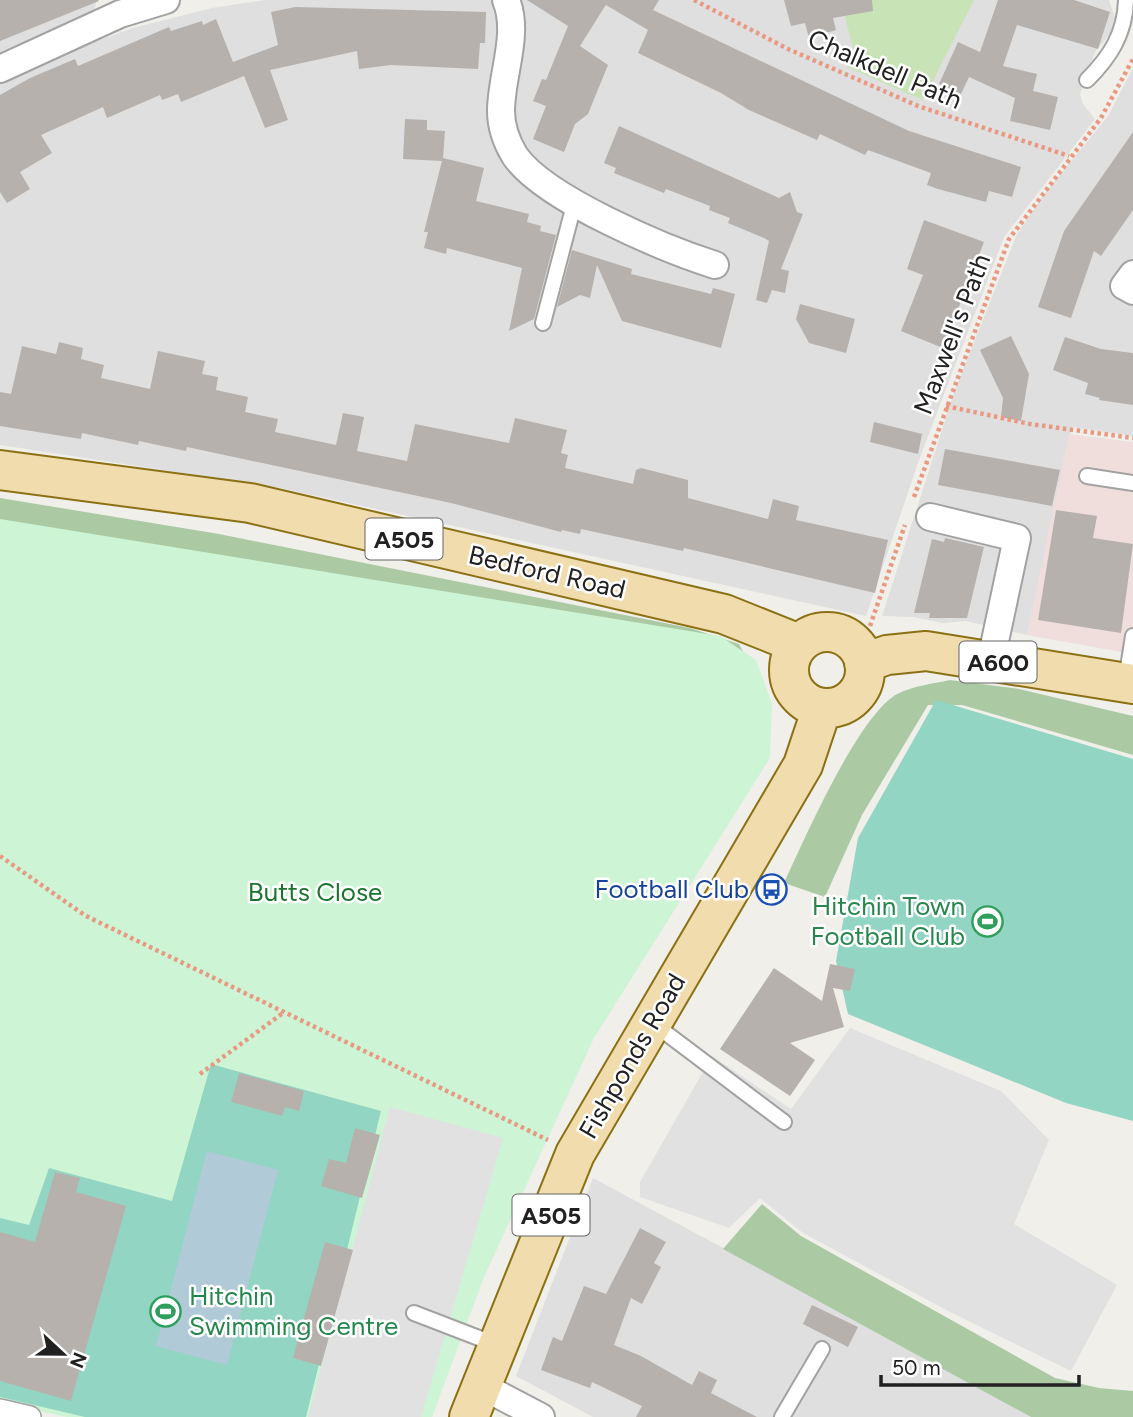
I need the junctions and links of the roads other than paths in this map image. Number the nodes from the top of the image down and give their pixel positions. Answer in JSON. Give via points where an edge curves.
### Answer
{"nodes":[{"id":1,"x":166,"y":0,"type":"edge"},
{"id":2,"x":506,"y":0,"type":"edge"},
{"id":3,"x":1126,"y":0,"type":"edge"},
{"id":4,"x":0,"y":69,"type":"edge"},
{"id":5,"x":1087,"y":80,"type":"dead end"},
{"id":6,"x":575,"y":201,"type":"junction"},
{"id":7,"x":715,"y":265,"type":"dead end"},
{"id":8,"x":1133,"y":274,"type":"edge"},
{"id":9,"x":1133,"y":291,"type":"edge"},
{"id":10,"x":543,"y":323,"type":"dead end"},
{"id":11,"x":0,"y":470,"type":"edge"},
{"id":12,"x":1087,"y":476,"type":"dead end"},
{"id":13,"x":1133,"y":483,"type":"edge"},
{"id":14,"x":917,"y":511,"type":"road end"},
{"id":15,"x":1133,"y":636,"type":"edge"},
{"id":16,"x":799,"y":644,"type":"junction"},
{"id":17,"x":861,"y":656,"type":"junction"},
{"id":18,"x":991,"y":660,"type":"junction"},
{"id":19,"x":1129,"y":683,"type":"edge"},
{"id":20,"x":822,"y":708,"type":"junction"},
{"id":21,"x":651,"y":1021,"type":"junction"},
{"id":22,"x":785,"y":1122,"type":"dead end"},
{"id":23,"x":414,"y":1313,"type":"dead end"},
{"id":24,"x":498,"y":1345,"type":"junction"},
{"id":25,"x":822,"y":1349,"type":"dead end"},
{"id":26,"x":475,"y":1402,"type":"edge"},
{"id":27,"x":0,"y":1410,"type":"edge"},
{"id":28,"x":30,"y":1417,"type":"edge"},
{"id":29,"x":541,"y":1417,"type":"edge"},
{"id":30,"x":782,"y":1417,"type":"edge"}],
"edges":[{"from":1,"to":4,"type":"street","via":[[120,14]]},
{"from":2,"to":6,"type":"street","via":[[511,23],[502,126],[516,157]]},
{"from":3,"to":5,"type":"lane","via":[[1122,31],[1114,48]]},
{"from":6,"to":7,"type":"street","via":[[632,232]]},
{"from":6,"to":10,"type":"lane"},
{"from":8,"to":9,"type":"street","via":[[1124,286]]},
{"from":11,"to":16,"type":"main road","name":"Bedford Road","number":"A505","via":[[250,503],[724,614]]},
{"from":12,"to":13,"type":"lane"},
{"from":14,"to":18,"type":"street","via":[[1017,538]]},
{"from":15,"to":19,"type":"lane"},
{"from":16,"to":17,"type":"main road","via":[[818,633],[829,633],[850,640]]},
{"from":16,"to":20,"type":"main road","via":[[789,678],[801,698]]},
{"from":17,"to":18,"type":"main road","number":"A600","via":[[926,651]]},
{"from":17,"to":20,"type":"main road","via":[[862,687],[834,708]]},
{"from":18,"to":19,"type":"main road","number":"A600"},
{"from":20,"to":21,"type":"main road","name":"Fishponds Road","number":"A505","via":[[803,765]]},
{"from":21,"to":22,"type":"lane"},
{"from":21,"to":24,"type":"main road","name":"Fishponds Road","number":"A505","via":[[575,1153]]},
{"from":23,"to":24,"type":"lane"},
{"from":24,"to":26,"type":"main road","name":"Fishponds Road","number":"A505"},
{"from":25,"to":30,"type":"lane"},
{"from":26,"to":29,"type":"street"},
{"from":27,"to":28,"type":"street"}]}
